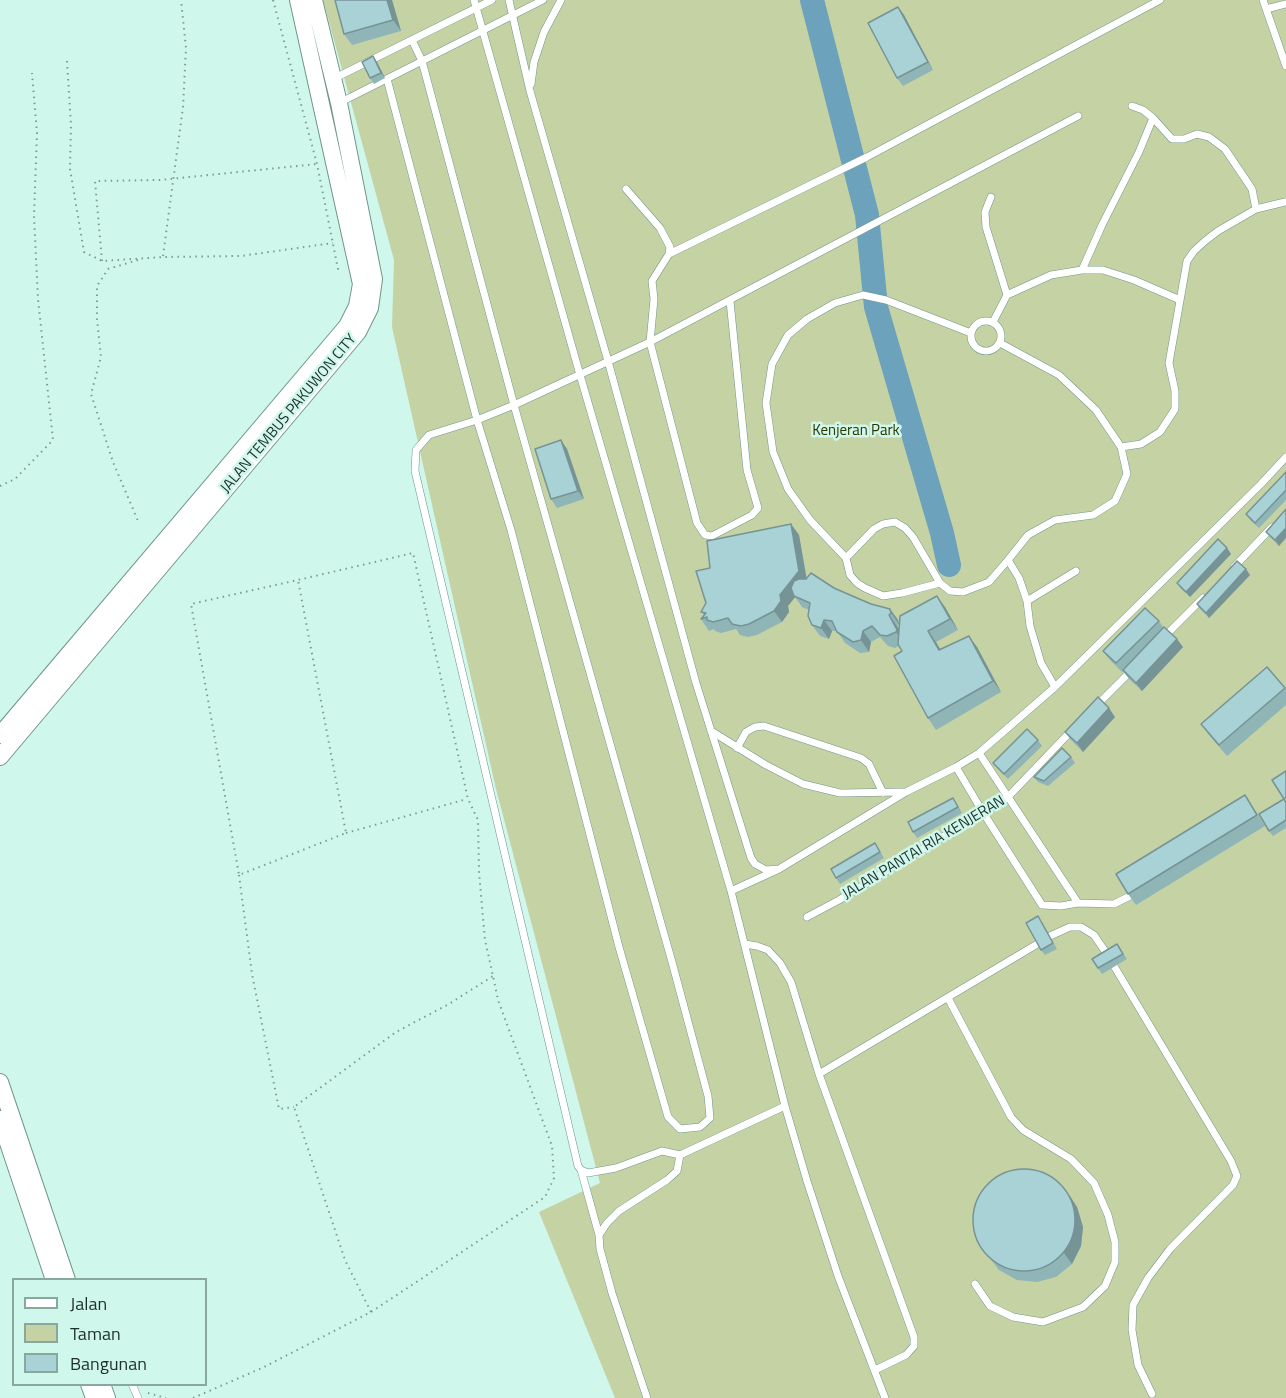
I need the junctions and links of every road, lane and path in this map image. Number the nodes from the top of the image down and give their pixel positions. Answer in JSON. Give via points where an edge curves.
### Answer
{"nodes":[{"id":1,"x":182,"y":0,"type":"edge"},
{"id":2,"x":273,"y":0,"type":"edge"},
{"id":3,"x":298,"y":0,"type":"edge"},
{"id":4,"x":314,"y":0,"type":"edge"},
{"id":5,"x":492,"y":0,"type":"edge"},
{"id":6,"x":509,"y":0,"type":"edge"},
{"id":7,"x":543,"y":0,"type":"edge"},
{"id":8,"x":561,"y":0,"type":"edge"},
{"id":9,"x":1160,"y":0,"type":"edge"},
{"id":10,"x":1263,"y":0,"type":"edge"},
{"id":11,"x":475,"y":4,"type":"edge"},
{"id":12,"x":1286,"y":4,"type":"edge"},
{"id":13,"x":1266,"y":9,"type":"junction"},
{"id":14,"x":512,"y":16,"type":"junction"},
{"id":15,"x":481,"y":30,"type":"junction"},
{"id":16,"x":412,"y":40,"type":"junction"},
{"id":17,"x":67,"y":61,"type":"dead end"},
{"id":18,"x":422,"y":61,"type":"junction"},
{"id":19,"x":1286,"y":66,"type":"edge"},
{"id":20,"x":32,"y":73,"type":"dead end"},
{"id":21,"x":333,"y":79,"type":"junction"},
{"id":22,"x":387,"y":79,"type":"junction"},
{"id":23,"x":530,"y":91,"type":"junction"},
{"id":24,"x":339,"y":103,"type":"junction"},
{"id":25,"x":1132,"y":105,"type":"dead end"},
{"id":26,"x":1078,"y":116,"type":"dead end"},
{"id":27,"x":1153,"y":118,"type":"junction"},
{"id":28,"x":317,"y":164,"type":"junction"},
{"id":29,"x":172,"y":179,"type":"junction"},
{"id":30,"x":626,"y":189,"type":"dead end"},
{"id":31,"x":991,"y":197,"type":"dead end"},
{"id":32,"x":1285,"y":202,"type":"edge"},
{"id":33,"x":1256,"y":209,"type":"junction"},
{"id":34,"x":333,"y":243,"type":"junction"},
{"id":35,"x":669,"y":254,"type":"junction"},
{"id":36,"x":163,"y":257,"type":"junction"},
{"id":37,"x":143,"y":258,"type":"junction"},
{"id":38,"x":102,"y":261,"type":"junction"},
{"id":39,"x":1082,"y":270,"type":"junction"},
{"id":40,"x":339,"y":274,"type":"dead end"},
{"id":41,"x":1007,"y":295,"type":"junction"},
{"id":42,"x":1180,"y":300,"type":"junction"},
{"id":43,"x":729,"y":301,"type":"junction"},
{"id":44,"x":993,"y":322,"type":"junction"},
{"id":45,"x":971,"y":333,"type":"junction"},
{"id":46,"x":650,"y":342,"type":"junction"},
{"id":47,"x":1000,"y":343,"type":"junction"},
{"id":48,"x":608,"y":361,"type":"junction"},
{"id":49,"x":579,"y":375,"type":"junction"},
{"id":50,"x":514,"y":405,"type":"junction"},
{"id":51,"x":477,"y":420,"type":"junction"},
{"id":52,"x":1121,"y":447,"type":"junction"},
{"id":53,"x":1286,"y":457,"type":"edge"},
{"id":54,"x":0,"y":486,"type":"edge"},
{"id":55,"x":138,"y":520,"type":"dead end"},
{"id":56,"x":1278,"y":520,"type":"edge"},
{"id":57,"x":846,"y":558,"type":"junction"},
{"id":58,"x":1008,"y":560,"type":"junction"},
{"id":59,"x":1076,"y":571,"type":"dead end"},
{"id":60,"x":1230,"y":571,"type":"edge"},
{"id":61,"x":298,"y":580,"type":"junction"},
{"id":62,"x":940,"y":583,"type":"junction"},
{"id":63,"x":1206,"y":595,"type":"edge"},
{"id":64,"x":1028,"y":601,"type":"junction"},
{"id":65,"x":1158,"y":644,"type":"edge"},
{"id":66,"x":1134,"y":668,"type":"edge"},
{"id":67,"x":1055,"y":687,"type":"junction"},
{"id":68,"x":1093,"y":709,"type":"edge"},
{"id":69,"x":1078,"y":725,"type":"edge"},
{"id":70,"x":711,"y":731,"type":"junction"},
{"id":71,"x":0,"y":735,"type":"edge"},
{"id":72,"x":736,"y":748,"type":"junction"},
{"id":73,"x":980,"y":753,"type":"junction"},
{"id":74,"x":0,"y":757,"type":"edge"},
{"id":75,"x":956,"y":767,"type":"junction"},
{"id":76,"x":906,"y":792,"type":"junction"},
{"id":77,"x":883,"y":793,"type":"junction"},
{"id":78,"x":1008,"y":797,"type":"junction"},
{"id":79,"x":468,"y":799,"type":"junction"},
{"id":80,"x":984,"y":814,"type":"junction"},
{"id":81,"x":346,"y":833,"type":"junction"},
{"id":82,"x":779,"y":869,"type":"junction"},
{"id":83,"x":238,"y":875,"type":"junction"},
{"id":84,"x":731,"y":891,"type":"junction"},
{"id":85,"x":1130,"y":896,"type":"edge"},
{"id":86,"x":1078,"y":903,"type":"junction"},
{"id":87,"x":807,"y":917,"type":"dead end"},
{"id":88,"x":1050,"y":936,"type":"edge"},
{"id":89,"x":1039,"y":943,"type":"edge"},
{"id":90,"x":745,"y":944,"type":"junction"},
{"id":91,"x":1109,"y":957,"type":"edge"},
{"id":92,"x":1114,"y":966,"type":"edge"},
{"id":93,"x":493,"y":976,"type":"junction"},
{"id":94,"x":948,"y":998,"type":"junction"},
{"id":95,"x":819,"y":1074,"type":"junction"},
{"id":96,"x":0,"y":1082,"type":"edge"},
{"id":97,"x":785,"y":1106,"type":"junction"},
{"id":98,"x":294,"y":1107,"type":"junction"},
{"id":99,"x":0,"y":1119,"type":"edge"},
{"id":100,"x":680,"y":1155,"type":"junction"},
{"id":101,"x":581,"y":1170,"type":"junction"},
{"id":102,"x":599,"y":1235,"type":"junction"},
{"id":103,"x":53,"y":1278,"type":"edge"},
{"id":104,"x":66,"y":1278,"type":"edge"},
{"id":105,"x":975,"y":1284,"type":"dead end"},
{"id":106,"x":371,"y":1312,"type":"junction"},
{"id":107,"x":875,"y":1370,"type":"junction"},
{"id":108,"x":1152,"y":1394,"type":"dead end"},
{"id":109,"x":137,"y":1395,"type":"edge"},
{"id":110,"x":166,"y":1398,"type":"edge"},
{"id":111,"x":193,"y":1398,"type":"edge"},
{"id":112,"x":647,"y":1398,"type":"edge"},
{"id":113,"x":885,"y":1398,"type":"edge"}],
"edges":[{"from":1,"to":29,"type":"path","via":[[186,60]]},
{"from":2,"to":28,"type":"path"},
{"from":3,"to":71,"type":"street","name":"JALAN TEMBUS PAKUWON CITY","via":[[361,284],[357,306],[347,326]]},
{"from":4,"to":21,"type":"street","name":"JALAN TEMBUS PAKUWON CITY"},
{"from":5,"to":11,"type":"lane"},
{"from":6,"to":14,"type":"lane"},
{"from":7,"to":14,"type":"lane"},
{"from":8,"to":23,"type":"lane","via":[[544,32]]},
{"from":9,"to":35,"type":"lane","via":[[867,157]]},
{"from":10,"to":13,"type":"lane"},
{"from":11,"to":15,"type":"lane"},
{"from":11,"to":16,"type":"lane"},
{"from":12,"to":13,"type":"lane"},
{"from":13,"to":19,"type":"lane"},
{"from":14,"to":15,"type":"lane"},
{"from":14,"to":23,"type":"lane"},
{"from":15,"to":18,"type":"lane"},
{"from":15,"to":49,"type":"lane"},
{"from":16,"to":18,"type":"lane"},
{"from":16,"to":21,"type":"lane"},
{"from":17,"to":38,"type":"path","via":[[70,169],[76,211],[84,252]]},
{"from":18,"to":22,"type":"lane"},
{"from":18,"to":50,"type":"lane"},
{"from":20,"to":54,"type":"path","via":[[37,134],[34,216],[38,299],[53,440],[15,478]]},
{"from":21,"to":24,"type":"street","name":"JALAN TEMBUS PAKUWON CITY"},
{"from":22,"to":24,"type":"lane"},
{"from":22,"to":51,"type":"lane"},
{"from":23,"to":48,"type":"lane"},
{"from":24,"to":74,"type":"street","name":"JALAN TEMBUS PAKUWON CITY","via":[[374,279],[370,308],[358,332]]},
{"from":25,"to":27,"type":"lane"},
{"from":26,"to":43,"type":"lane"},
{"from":27,"to":33,"type":"lane","via":[[1172,139],[1197,134],[1209,137],[1225,149],[1252,189]]},
{"from":27,"to":39,"type":"lane"},
{"from":28,"to":29,"type":"path"},
{"from":28,"to":34,"type":"path"},
{"from":29,"to":36,"type":"path"},
{"from":29,"to":38,"type":"path","via":[[95,181]]},
{"from":30,"to":35,"type":"lane","via":[[660,228],[670,247]]},
{"from":31,"to":41,"type":"lane","via":[[985,212],[986,227]]},
{"from":32,"to":33,"type":"lane"},
{"from":33,"to":42,"type":"lane","via":[[1218,231],[1194,251],[1187,261]]},
{"from":34,"to":36,"type":"path","via":[[242,256]]},
{"from":34,"to":40,"type":"path"},
{"from":35,"to":46,"type":"lane","via":[[652,281]]},
{"from":36,"to":37,"type":"path"},
{"from":37,"to":38,"type":"path"},
{"from":37,"to":55,"type":"path","via":[[108,269],[97,286],[101,357],[91,394],[113,462]]},
{"from":39,"to":41,"type":"lane","via":[[1051,274]]},
{"from":39,"to":42,"type":"lane","via":[[1103,270]]},
{"from":41,"to":44,"type":"lane"},
{"from":42,"to":52,"type":"lane","via":[[1169,363],[1175,409],[1160,432],[1141,444]]},
{"from":43,"to":46,"type":"lane"},
{"from":43,"to":46,"type":"lane","via":[[747,470],[758,508],[712,536],[705,535],[697,524]]},
{"from":44,"to":45,"type":"lane","via":[[975,324]]},
{"from":44,"to":47,"type":"lane","via":[[1002,335]]},
{"from":45,"to":47,"type":"lane","via":[[971,340],[981,350],[988,351]]},
{"from":45,"to":57,"type":"lane","via":[[886,300],[862,295],[835,303],[788,335],[772,364],[766,403],[773,452],[788,489],[810,520]]},
{"from":46,"to":48,"type":"lane"},
{"from":47,"to":52,"type":"lane","via":[[1059,375],[1096,410]]},
{"from":48,"to":49,"type":"lane"},
{"from":48,"to":70,"type":"lane"},
{"from":49,"to":50,"type":"lane"},
{"from":49,"to":84,"type":"lane"},
{"from":50,"to":51,"type":"lane"},
{"from":50,"to":51,"type":"lane","via":[[708,1096],[710,1118],[700,1126],[680,1129],[668,1117],[619,947],[511,530]]},
{"from":51,"to":101,"type":"lane","via":[[429,435],[416,450],[415,471]]},
{"from":52,"to":58,"type":"lane","via":[[1127,474],[1115,501],[1093,515],[1055,520],[1028,535]]},
{"from":53,"to":67,"type":"lane"},
{"from":56,"to":60,"type":"lane"},
{"from":57,"to":62,"type":"lane","via":[[857,583],[883,596]]},
{"from":57,"to":62,"type":"lane","via":[[874,529],[895,522],[913,537]]},
{"from":58,"to":62,"type":"lane","via":[[989,582],[963,592],[951,591]]},
{"from":58,"to":64,"type":"lane"},
{"from":59,"to":64,"type":"lane"},
{"from":61,"to":79,"type":"path","via":[[413,553]]},
{"from":61,"to":81,"type":"path"},
{"from":61,"to":83,"type":"path","via":[[191,604]]},
{"from":63,"to":65,"type":"lane"},
{"from":64,"to":67,"type":"lane","via":[[1037,652]]},
{"from":66,"to":68,"type":"lane"},
{"from":67,"to":73,"type":"lane"},
{"from":69,"to":78,"type":"lane","name":"JALAN PANTAI RIA KENJERAN"},
{"from":70,"to":72,"type":"lane"},
{"from":70,"to":82,"type":"lane","via":[[751,858],[766,870]]},
{"from":72,"to":77,"type":"lane","via":[[803,784],[840,793]]},
{"from":72,"to":77,"type":"lane","via":[[746,732],[764,726],[861,758],[875,773]]},
{"from":73,"to":75,"type":"lane"},
{"from":73,"to":78,"type":"lane"},
{"from":75,"to":76,"type":"lane"},
{"from":75,"to":80,"type":"lane"},
{"from":76,"to":77,"type":"lane"},
{"from":76,"to":82,"type":"lane"},
{"from":78,"to":80,"type":"lane","name":"JALAN PANTAI RIA KENJERAN"},
{"from":78,"to":86,"type":"lane"},
{"from":79,"to":81,"type":"path"},
{"from":79,"to":93,"type":"path","via":[[478,820],[485,940]]},
{"from":80,"to":86,"type":"lane","via":[[1042,905]]},
{"from":80,"to":87,"type":"lane","name":"JALAN PANTAI RIA KENJERAN"},
{"from":81,"to":83,"type":"path"},
{"from":82,"to":84,"type":"lane"},
{"from":83,"to":98,"type":"path","via":[[252,974],[279,1109]]},
{"from":84,"to":90,"type":"lane"},
{"from":85,"to":86,"type":"lane","via":[[1114,904]]},
{"from":88,"to":91,"type":"lane","via":[[1070,927],[1081,927],[1094,935]]},
{"from":89,"to":94,"type":"lane"},
{"from":90,"to":95,"type":"lane","via":[[768,950],[791,982]]},
{"from":90,"to":97,"type":"lane"},
{"from":92,"to":108,"type":"lane","via":[[1237,1176],[1233,1185],[1170,1249],[1133,1305],[1132,1330],[1138,1365]]},
{"from":93,"to":98,"type":"path","via":[[396,1032]]},
{"from":93,"to":106,"type":"path","via":[[498,1000],[552,1146],[554,1178],[545,1197]]},
{"from":94,"to":95,"type":"lane"},
{"from":94,"to":105,"type":"lane","via":[[1011,1117],[1023,1130],[1071,1159],[1094,1183],[1115,1242],[1115,1262],[1105,1286],[1083,1307],[1043,1322],[1013,1317],[990,1306]]},
{"from":95,"to":107,"type":"lane","via":[[914,1337],[914,1346],[906,1355]]},
{"from":96,"to":104,"type":"street"},
{"from":97,"to":100,"type":"lane"},
{"from":97,"to":107,"type":"lane","via":[[838,1276]]},
{"from":98,"to":106,"type":"path","via":[[345,1260]]},
{"from":99,"to":103,"type":"street"},
{"from":100,"to":101,"type":"lane","via":[[662,1151],[616,1168],[588,1173]]},
{"from":100,"to":102,"type":"lane","via":[[677,1171],[620,1212]]},
{"from":101,"to":102,"type":"lane"},
{"from":102,"to":112,"type":"lane","via":[[612,1293]]},
{"from":106,"to":111,"type":"path","via":[[262,1368]]},
{"from":107,"to":113,"type":"lane"},
{"from":109,"to":110,"type":"path"}]}
